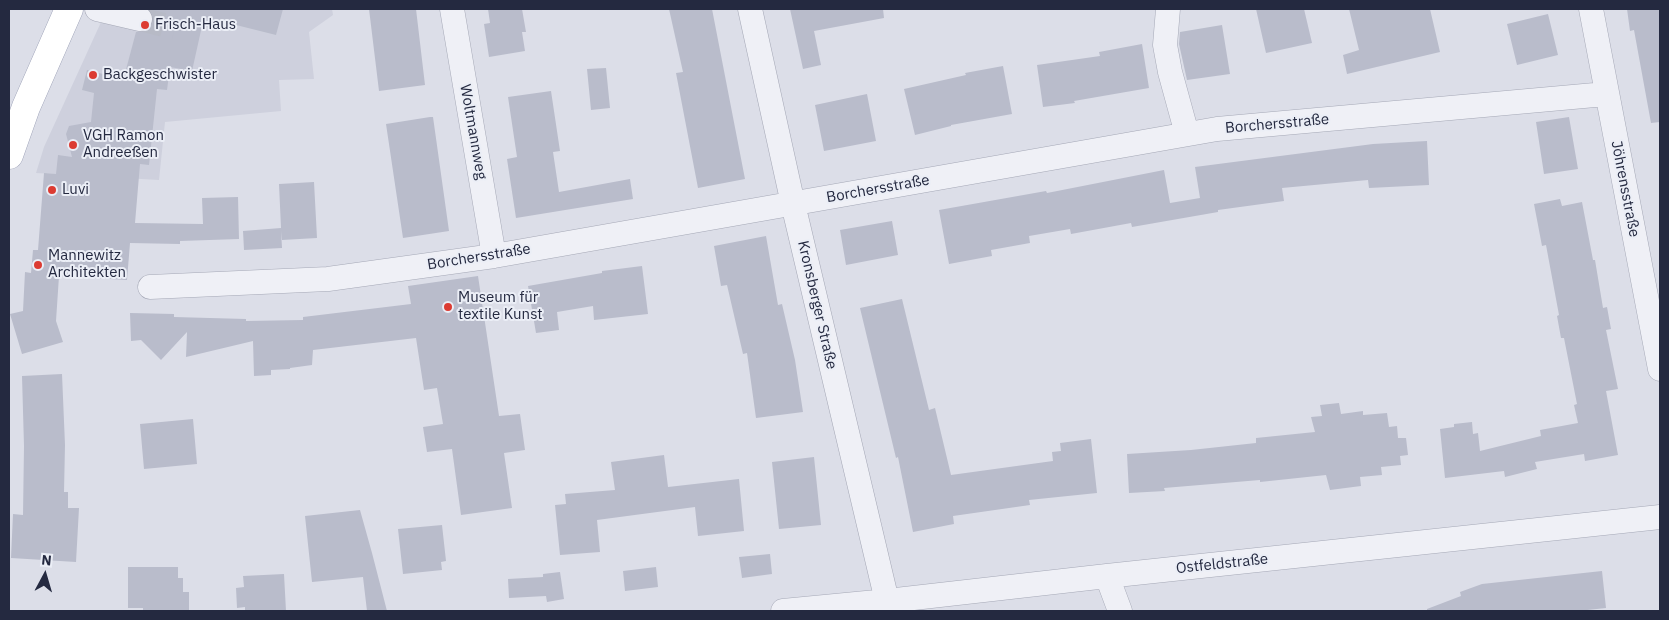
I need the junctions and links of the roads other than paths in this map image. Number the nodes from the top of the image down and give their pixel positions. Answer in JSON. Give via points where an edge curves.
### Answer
{"nodes":[{"id":1,"x":69,"y":9,"type":"edge"},
{"id":2,"x":97,"y":9,"type":"edge"},
{"id":3,"x":452,"y":9,"type":"edge"},
{"id":4,"x":750,"y":9,"type":"edge"},
{"id":5,"x":1168,"y":9,"type":"edge"},
{"id":6,"x":1591,"y":9,"type":"edge"},
{"id":7,"x":140,"y":19,"type":"tunnel mouth"},
{"id":8,"x":1606,"y":94,"type":"junction"},
{"id":9,"x":1187,"y":134,"type":"junction"},
{"id":10,"x":9,"y":155,"type":"edge"},
{"id":11,"x":793,"y":204,"type":"junction"},
{"id":12,"x":494,"y":256,"type":"junction"},
{"id":13,"x":150,"y":287,"type":"dead end"},
{"id":14,"x":1660,"y":369,"type":"edge"},
{"id":15,"x":1660,"y":516,"type":"edge"},
{"id":16,"x":1107,"y":576,"type":"junction"},
{"id":17,"x":887,"y":602,"type":"junction"},
{"id":18,"x":783,"y":611,"type":"edge"},
{"id":19,"x":1120,"y":611,"type":"edge"}],
"edges":[{"from":1,"to":10,"type":"main road","via":[[26,106]]},
{"from":2,"to":7,"type":"street"},
{"from":3,"to":12,"type":"street","name":"Woltmannweg"},
{"from":4,"to":11,"type":"street","name":"Kronsberger Straße"},
{"from":5,"to":9,"type":"street","via":[[1165,45]]},
{"from":6,"to":8,"type":"street","name":"Jöhrensstraße"},
{"from":8,"to":9,"type":"street","name":"Borchersstraße"},
{"from":8,"to":14,"type":"street","name":"Jöhrensstraße"},
{"from":9,"to":11,"type":"street","name":"Borchersstraße"},
{"from":11,"to":12,"type":"street","name":"Borchersstraße"},
{"from":11,"to":17,"type":"street","name":"Kronsberger Straße"},
{"from":12,"to":13,"type":"street","name":"Borchersstraße","via":[[328,279]]},
{"from":15,"to":16,"type":"street","name":"Ostfeldstraße"},
{"from":16,"to":17,"type":"street","name":"Ostfeldstraße"},
{"from":16,"to":19,"type":"street"},
{"from":17,"to":18,"type":"street","name":"Ostfeldstraße"}]}
